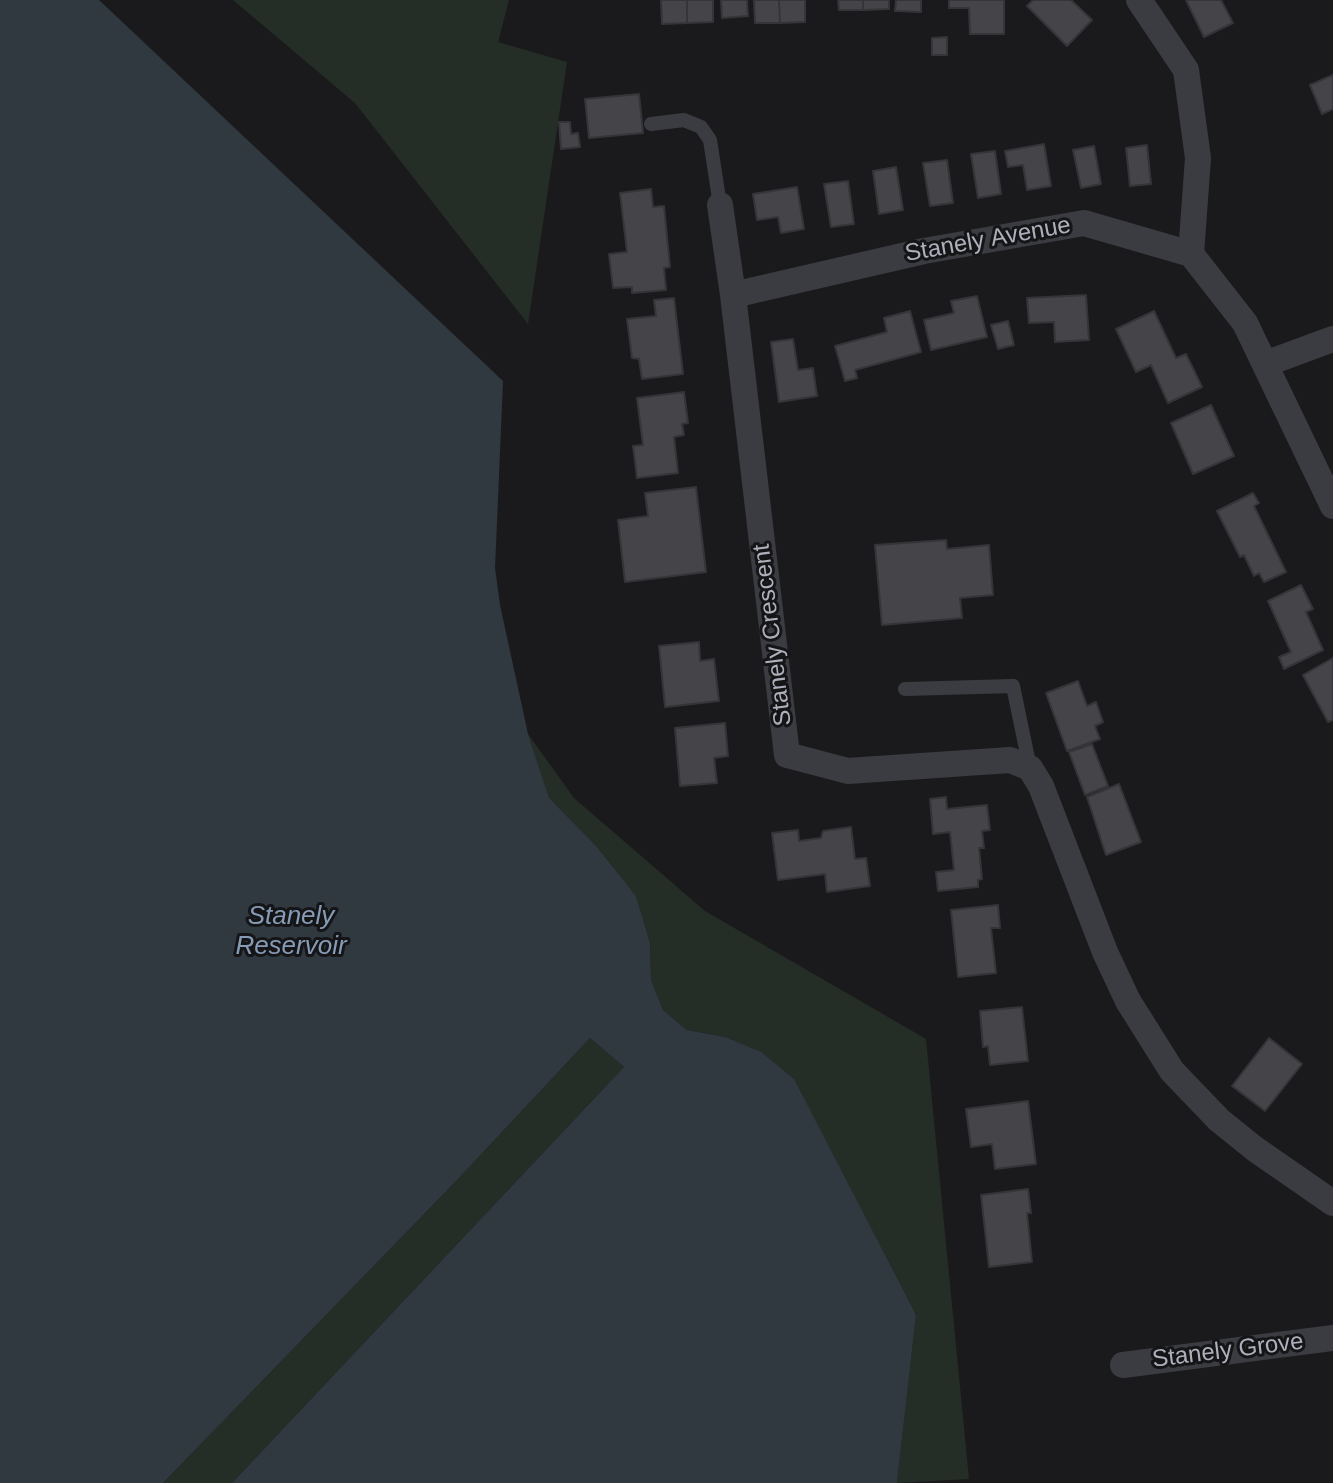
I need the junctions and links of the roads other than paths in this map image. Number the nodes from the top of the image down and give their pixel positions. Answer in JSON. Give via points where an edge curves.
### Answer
{"nodes":[{"id":1,"x":1139,"y":0,"type":"edge"},
{"id":2,"x":651,"y":124,"type":"dead end"},
{"id":3,"x":720,"y":205,"type":"joint"},
{"id":4,"x":1191,"y":254,"type":"junction"},
{"id":5,"x":733,"y":295,"type":"junction"},
{"id":6,"x":1333,"y":339,"type":"edge"},
{"id":7,"x":1265,"y":364,"type":"junction"},
{"id":8,"x":1333,"y":506,"type":"edge"},
{"id":9,"x":905,"y":689,"type":"dead end"},
{"id":10,"x":1030,"y":768,"type":"junction"},
{"id":11,"x":1333,"y":1203,"type":"edge"},
{"id":12,"x":1333,"y":1338,"type":"edge"},
{"id":13,"x":1123,"y":1365,"type":"dead end"}],
"edges":[{"from":1,"to":4,"type":"street","via":[[1186,70],[1198,158]]},
{"from":2,"to":3,"type":"lane","via":[[684,120],[701,127],[710,140]]},
{"from":3,"to":5,"type":"street","name":"Stanely Crescent"},
{"from":4,"to":5,"type":"street","name":"Stanely Avenue","via":[[1084,223],[924,251]]},
{"from":4,"to":7,"type":"street","via":[[1245,323]]},
{"from":5,"to":10,"type":"street","name":"Stanely Crescent","via":[[787,755],[848,771],[1010,760]]},
{"from":6,"to":7,"type":"street"},
{"from":7,"to":8,"type":"street"},
{"from":9,"to":10,"type":"lane","via":[[1013,686]]},
{"from":10,"to":11,"type":"street","via":[[1105,952],[1172,1071],[1219,1120]]},
{"from":12,"to":13,"type":"street","name":"Stanely Grove"}]}
